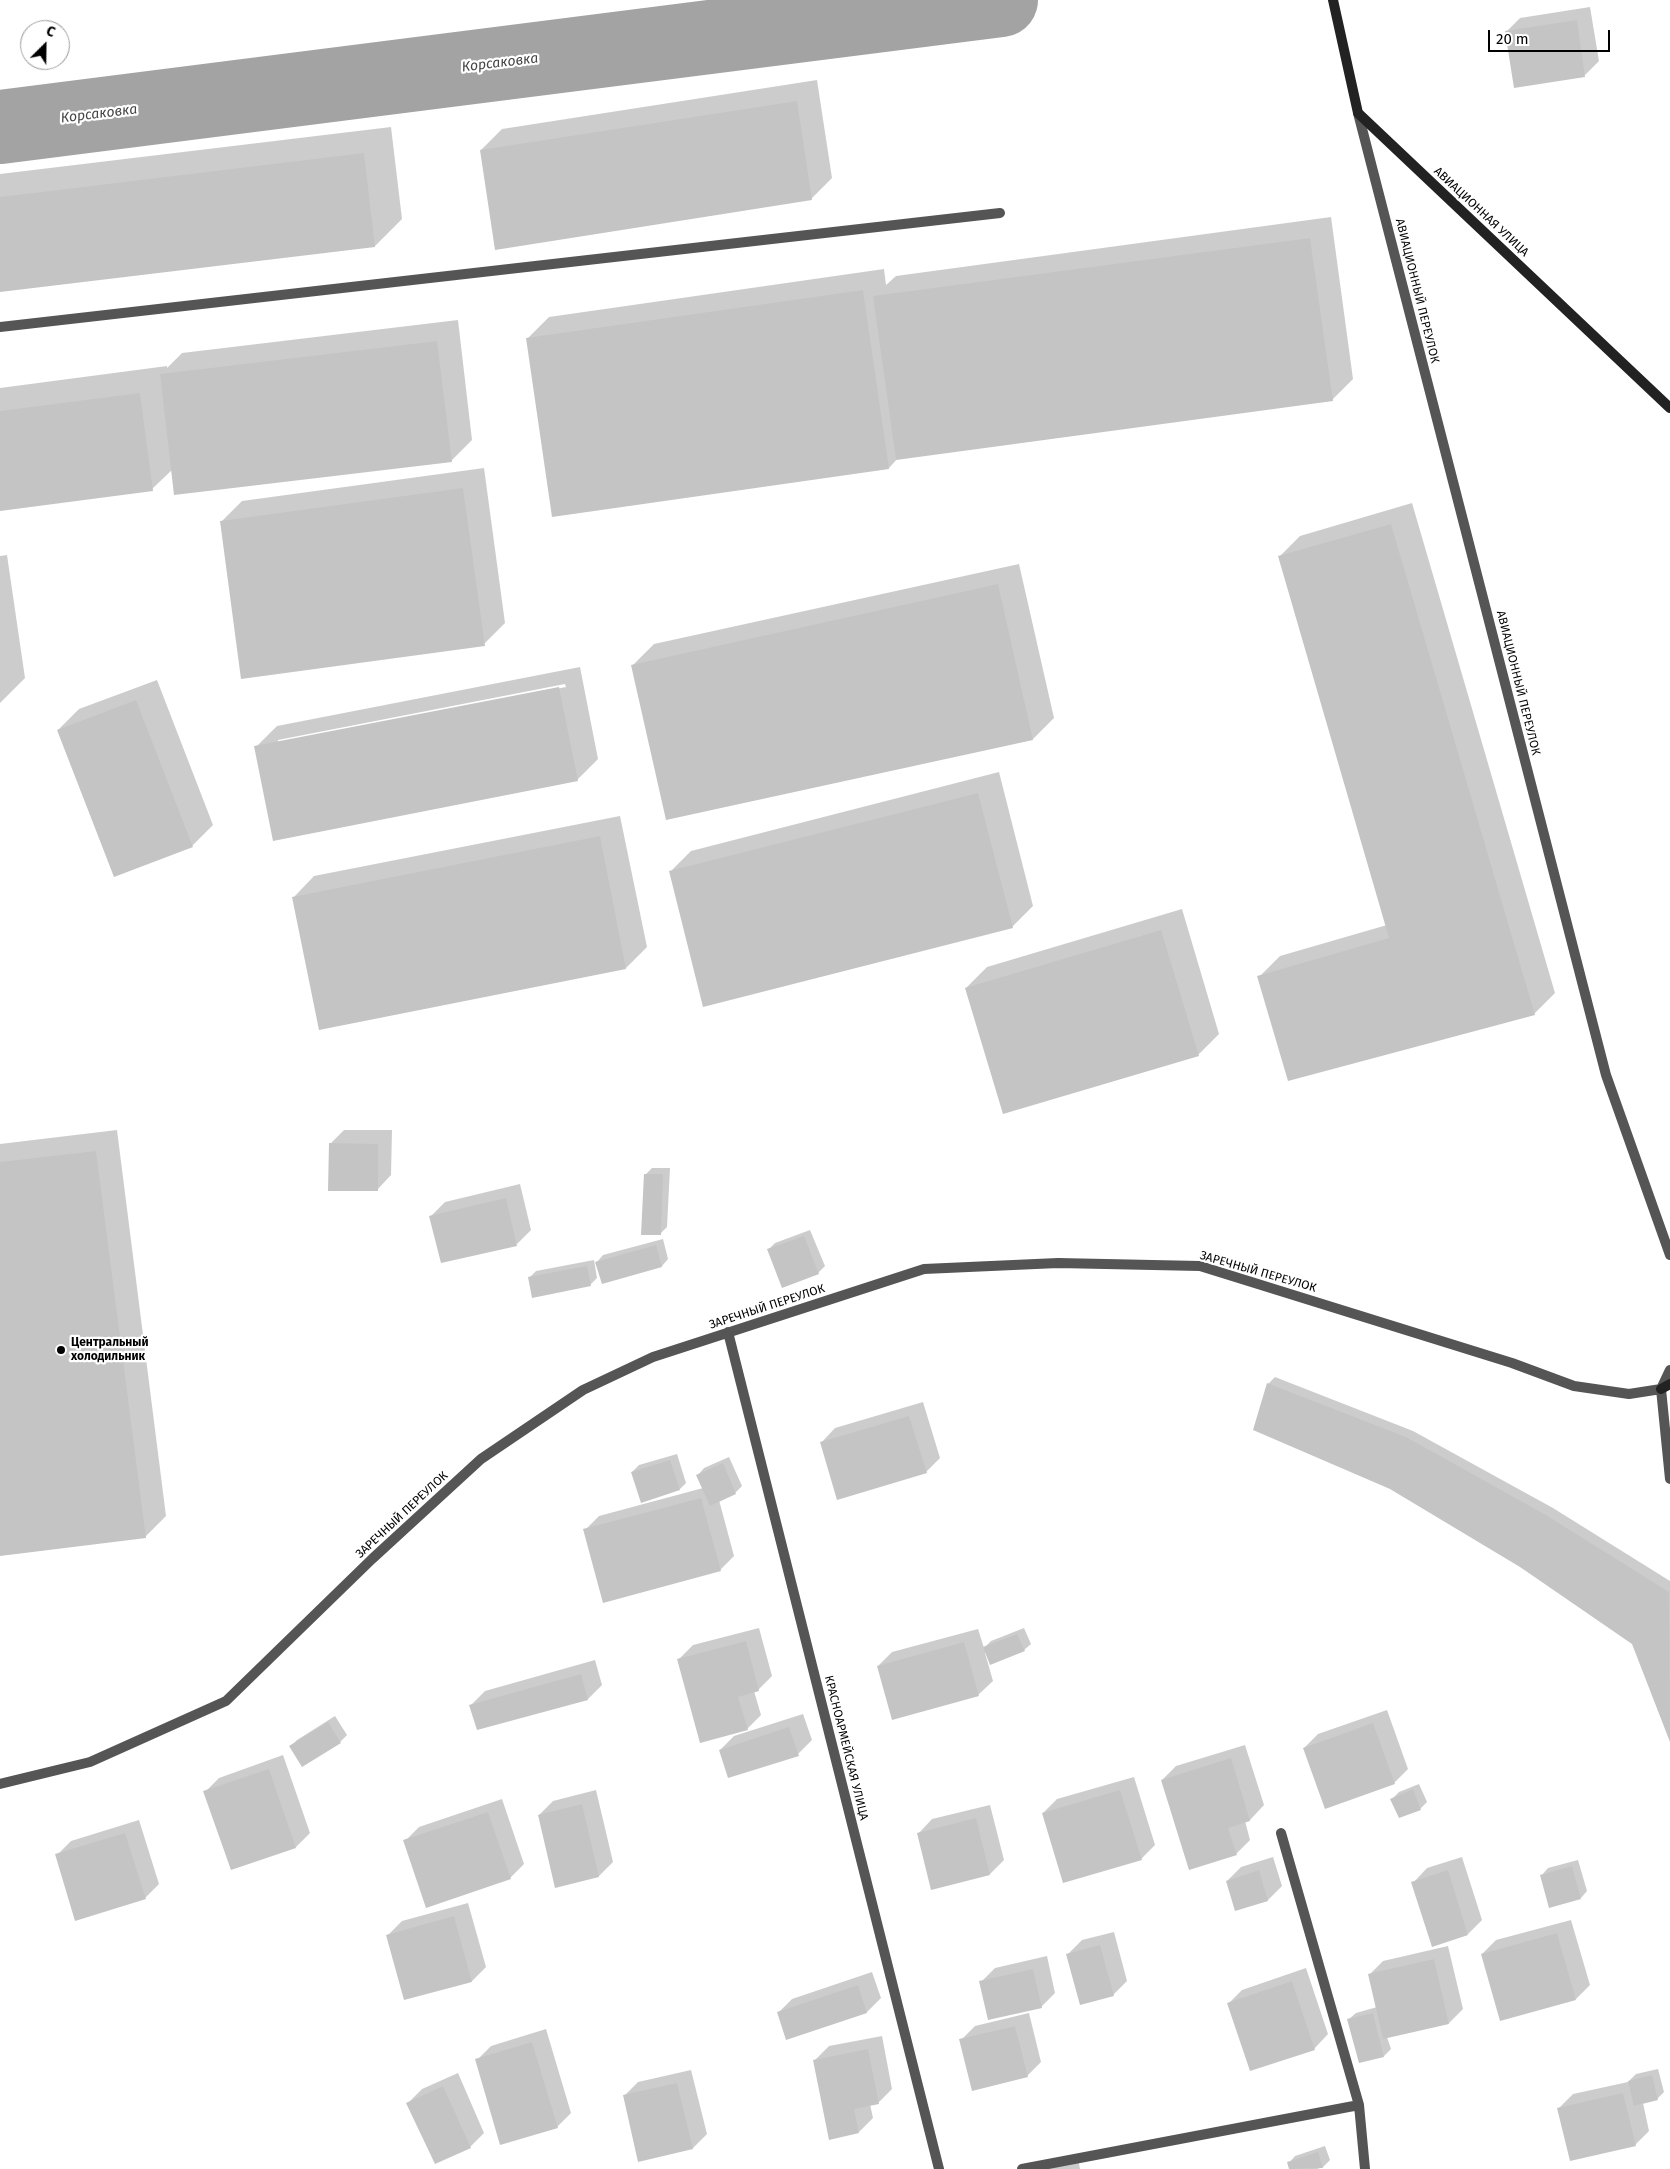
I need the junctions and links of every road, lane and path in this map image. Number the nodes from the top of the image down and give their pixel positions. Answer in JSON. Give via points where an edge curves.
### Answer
{"nodes":[{"id":1,"x":1333,"y":0,"type":"edge"},
{"id":2,"x":1358,"y":113,"type":"junction"},
{"id":3,"x":1000,"y":214,"type":"dead end"},
{"id":4,"x":0,"y":328,"type":"edge"},
{"id":5,"x":1670,"y":408,"type":"edge"},
{"id":6,"x":1670,"y":1255,"type":"edge"},
{"id":7,"x":728,"y":1332,"type":"junction"},
{"id":8,"x":1670,"y":1370,"type":"edge"},
{"id":9,"x":1665,"y":1387,"type":"edge"},
{"id":10,"x":1670,"y":1479,"type":"edge"},
{"id":11,"x":0,"y":1784,"type":"edge"},
{"id":12,"x":1281,"y":1833,"type":"dead end"},
{"id":13,"x":1359,"y":2106,"type":"junction"},
{"id":14,"x":939,"y":2169,"type":"edge"},
{"id":15,"x":1022,"y":2169,"type":"edge"},
{"id":16,"x":1365,"y":2169,"type":"edge"}],
"edges":[{"from":1,"to":2,"type":"street"},
{"from":2,"to":5,"type":"street","name":"АВИАЦИОННАЯ УЛИЦА"},
{"from":2,"to":6,"type":"street","name":"АВИАЦИОННЫЙ ПЕРЕУЛОК","via":[[1606,1075]]},
{"from":3,"to":4,"type":"street"},
{"from":7,"to":9,"type":"street","name":"ЗАРЕЧНЫЙ ПЕРЕУЛОК","via":[[924,1269],[1058,1263],[1200,1266],[1512,1363],[1574,1386],[1629,1394]]},
{"from":7,"to":11,"type":"street","name":"ЗАРЕЧНЫЙ ПЕРЕУЛОК","via":[[653,1357],[583,1390],[481,1459],[226,1701],[90,1762]]},
{"from":7,"to":14,"type":"street","name":"КРАСНОАРМЕЙСКАЯ УЛИЦА"},
{"from":8,"to":9,"type":"street"},
{"from":9,"to":10,"type":"street"},
{"from":12,"to":13,"type":"street"},
{"from":13,"to":15,"type":"street"},
{"from":13,"to":16,"type":"street"}]}
